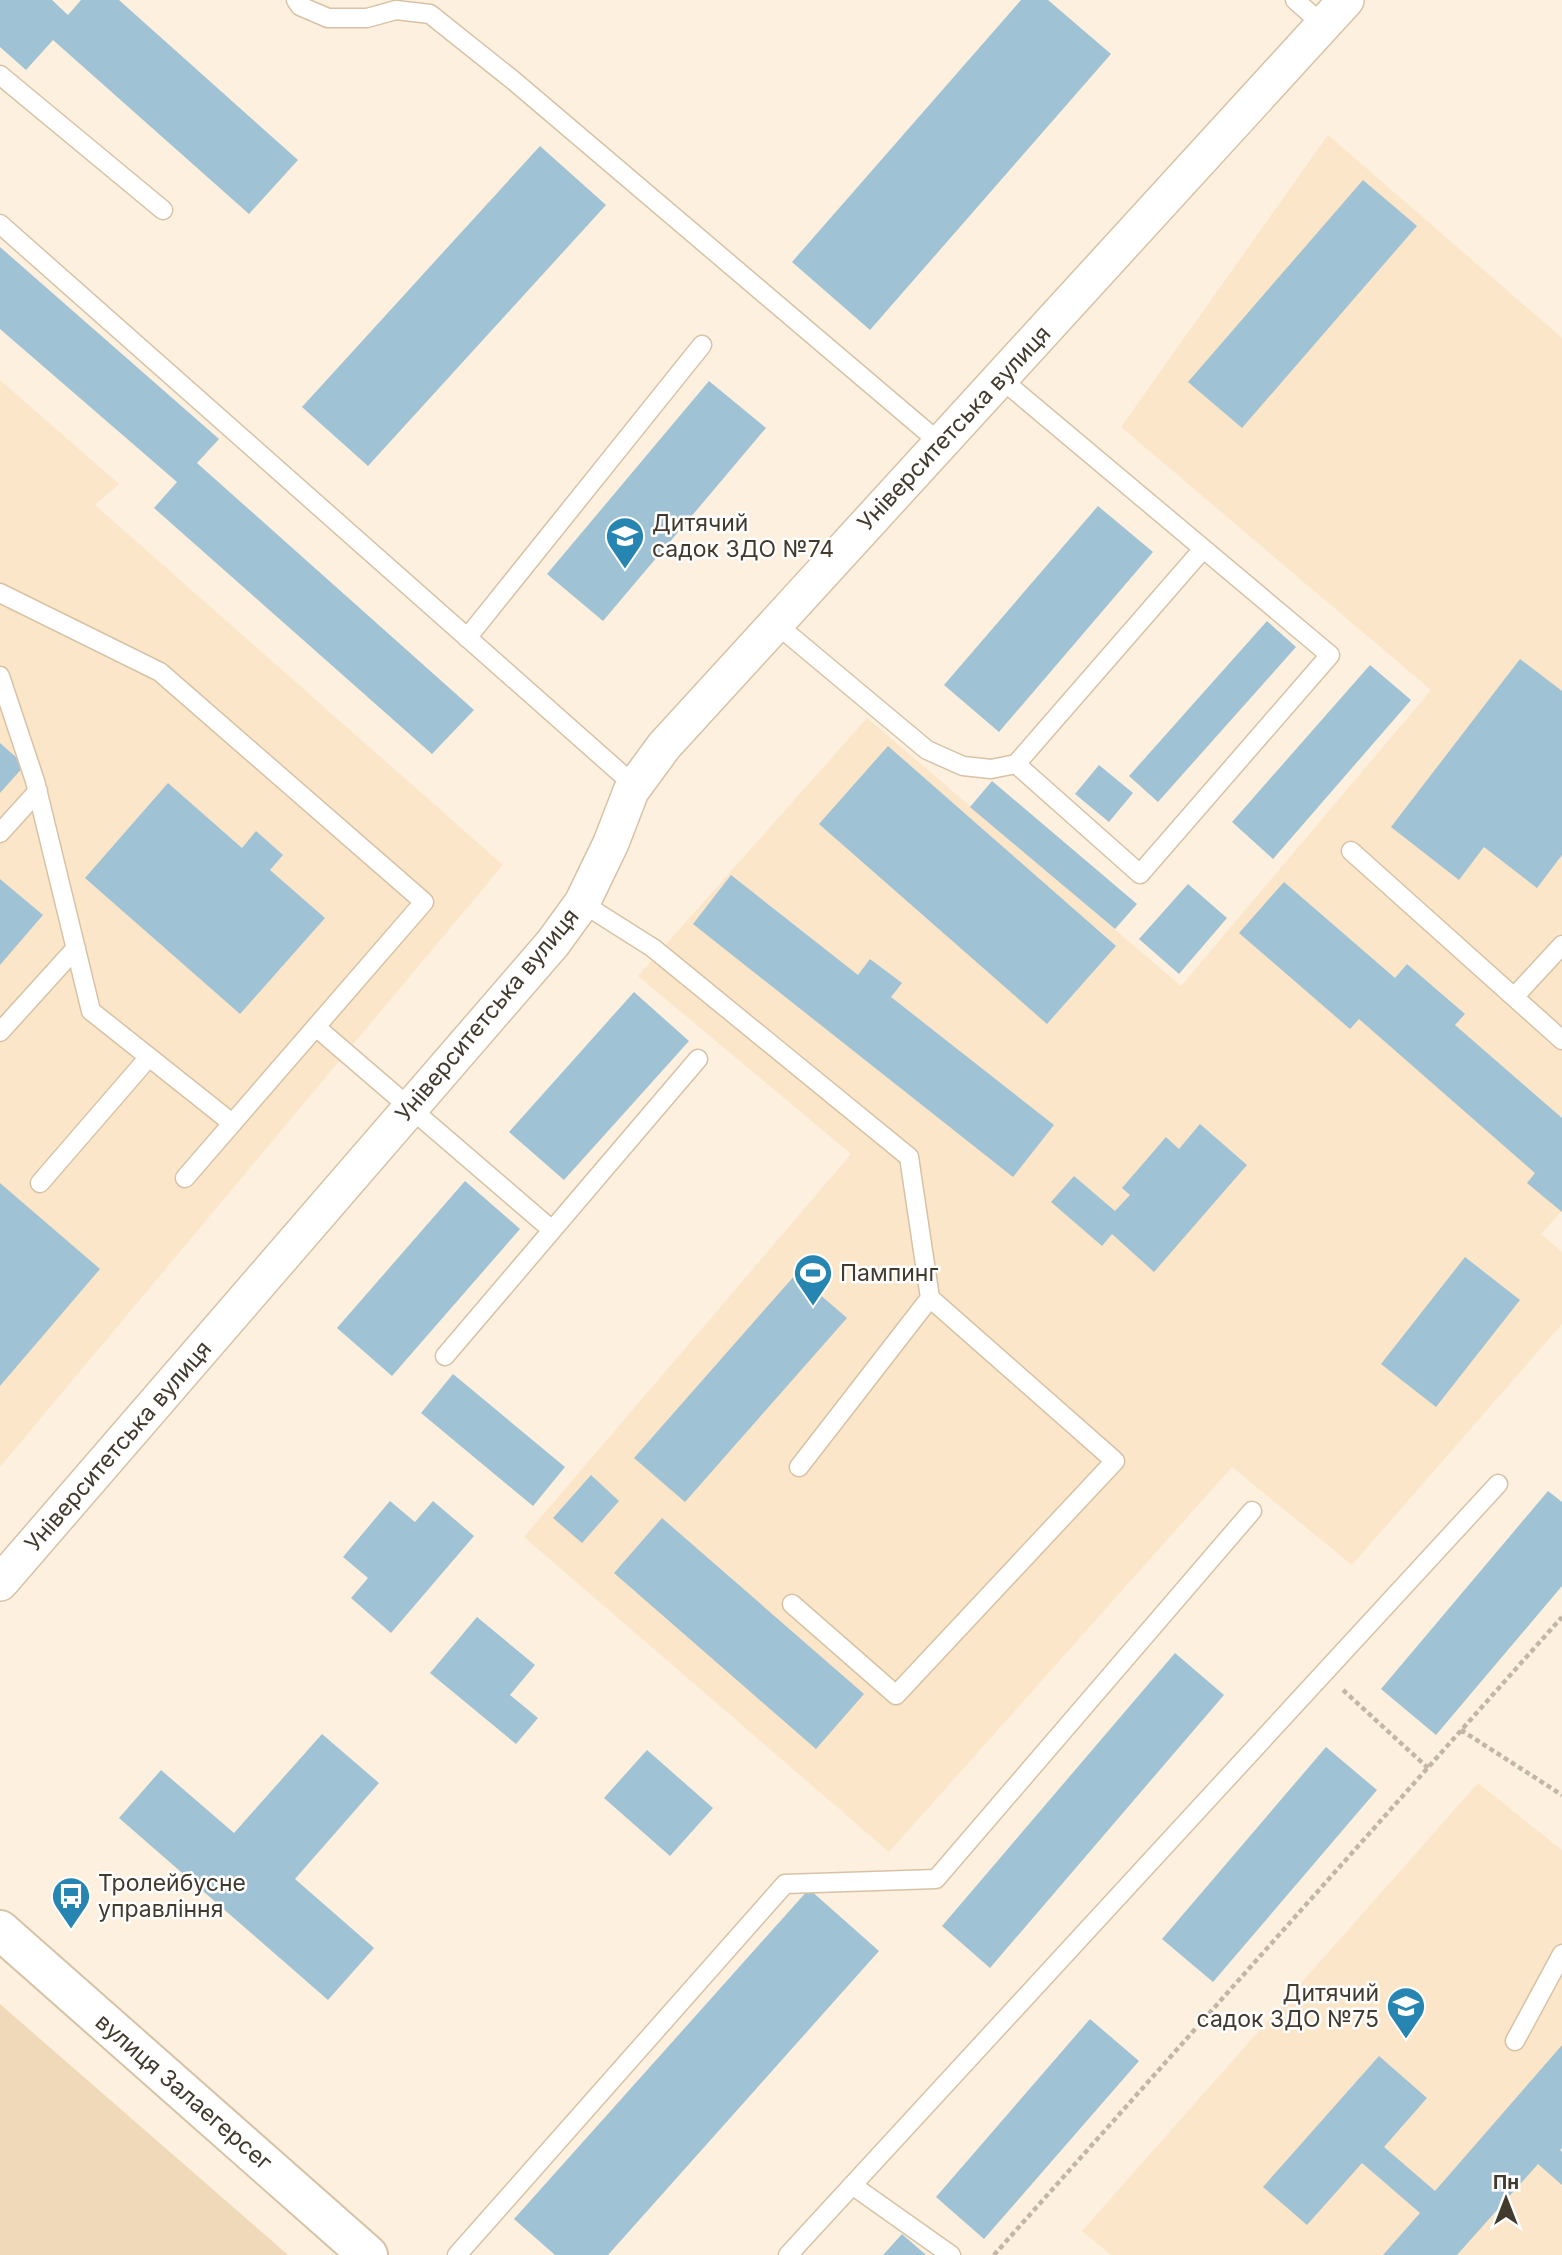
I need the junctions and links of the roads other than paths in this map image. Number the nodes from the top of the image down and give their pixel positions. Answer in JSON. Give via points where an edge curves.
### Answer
{"nodes":[{"id":1,"x":296,"y":0,"type":"edge"},
{"id":2,"x":1295,"y":0,"type":"edge"},
{"id":3,"x":1335,"y":12,"type":"edge"},
{"id":4,"x":0,"y":75,"type":"edge"},
{"id":5,"x":163,"y":210,"type":"dead end"},
{"id":6,"x":0,"y":224,"type":"edge"},
{"id":7,"x":702,"y":345,"type":"dead end"},
{"id":8,"x":1000,"y":378,"type":"junction"},
{"id":9,"x":940,"y":443,"type":"junction"},
{"id":10,"x":1203,"y":549,"type":"junction"},
{"id":11,"x":0,"y":593,"type":"edge"},
{"id":12,"x":775,"y":623,"type":"junction"},
{"id":13,"x":467,"y":638,"type":"junction"},
{"id":14,"x":0,"y":676,"type":"edge"},
{"id":15,"x":1016,"y":764,"type":"junction"},
{"id":16,"x":635,"y":786,"type":"junction"},
{"id":17,"x":38,"y":791,"type":"junction"},
{"id":18,"x":0,"y":833,"type":"edge"},
{"id":19,"x":1351,"y":851,"type":"dead end"},
{"id":20,"x":582,"y":903,"type":"junction"},
{"id":21,"x":1562,"y":945,"type":"edge"},
{"id":22,"x":76,"y":948,"type":"junction"},
{"id":23,"x":1514,"y":997,"type":"junction"},
{"id":24,"x":316,"y":1027,"type":"junction"},
{"id":25,"x":0,"y":1032,"type":"edge"},
{"id":26,"x":1562,"y":1040,"type":"edge"},
{"id":27,"x":149,"y":1057,"type":"junction"},
{"id":28,"x":698,"y":1059,"type":"dead end"},
{"id":29,"x":409,"y":1109,"type":"junction"},
{"id":30,"x":233,"y":1123,"type":"junction"},
{"id":31,"x":185,"y":1178,"type":"dead end"},
{"id":32,"x":40,"y":1183,"type":"dead end"},
{"id":33,"x":552,"y":1230,"type":"junction"},
{"id":34,"x":930,"y":1298,"type":"junction"},
{"id":35,"x":445,"y":1356,"type":"dead end"},
{"id":36,"x":799,"y":1466,"type":"dead end"},
{"id":37,"x":1498,"y":1484,"type":"dead end"},
{"id":38,"x":1252,"y":1511,"type":"dead end"},
{"id":39,"x":0,"y":1583,"type":"edge"},
{"id":40,"x":792,"y":1604,"type":"dead end"},
{"id":41,"x":0,"y":1930,"type":"edge"},
{"id":42,"x":1562,"y":1954,"type":"edge"},
{"id":43,"x":1515,"y":2041,"type":"dead end"},
{"id":44,"x":852,"y":2185,"type":"junction"},
{"id":45,"x":368,"y":2255,"type":"edge"},
{"id":46,"x":457,"y":2255,"type":"edge"},
{"id":47,"x":788,"y":2255,"type":"edge"},
{"id":48,"x":951,"y":2255,"type":"edge"}],
"edges":[{"from":1,"to":9,"type":"lane","via":[[328,18],[367,18],[396,10],[430,14]]},
{"from":2,"to":3,"type":"lane"},
{"from":3,"to":8,"type":"street","name":"Університетська вулиця"},
{"from":4,"to":5,"type":"lane"},
{"from":6,"to":13,"type":"lane"},
{"from":7,"to":13,"type":"lane"},
{"from":8,"to":9,"type":"street","name":"Університетська вулиця"},
{"from":8,"to":10,"type":"lane"},
{"from":9,"to":12,"type":"street","name":"Університетська вулиця"},
{"from":10,"to":15,"type":"lane"},
{"from":10,"to":15,"type":"lane","via":[[1330,655],[1140,874]]},
{"from":11,"to":24,"type":"lane","via":[[160,672],[424,902]]},
{"from":12,"to":15,"type":"lane","via":[[928,750],[962,766],[991,769]]},
{"from":12,"to":16,"type":"street","name":"Університетська вулиця","via":[[663,746]]},
{"from":13,"to":16,"type":"lane"},
{"from":14,"to":17,"type":"lane"},
{"from":16,"to":20,"type":"street","name":"Університетська вулиця"},
{"from":17,"to":18,"type":"lane"},
{"from":17,"to":22,"type":"lane"},
{"from":19,"to":23,"type":"lane"},
{"from":20,"to":29,"type":"street","name":"Університетська вулиця"},
{"from":20,"to":34,"type":"lane","via":[[653,948],[909,1157]]},
{"from":21,"to":23,"type":"lane"},
{"from":22,"to":25,"type":"lane"},
{"from":22,"to":27,"type":"lane","via":[[91,1011]]},
{"from":23,"to":26,"type":"lane"},
{"from":24,"to":29,"type":"lane"},
{"from":24,"to":30,"type":"lane"},
{"from":27,"to":30,"type":"lane"},
{"from":27,"to":32,"type":"lane"},
{"from":28,"to":33,"type":"lane"},
{"from":29,"to":33,"type":"lane"},
{"from":29,"to":39,"type":"street","name":"Університетська вулиця"},
{"from":30,"to":31,"type":"lane"},
{"from":33,"to":35,"type":"lane"},
{"from":34,"to":36,"type":"lane"},
{"from":34,"to":40,"type":"lane","via":[[1115,1461],[896,1695]]},
{"from":37,"to":44,"type":"lane"},
{"from":38,"to":46,"type":"lane","via":[[936,1879],[785,1884]]},
{"from":41,"to":45,"type":"main road","name":"вулиця Залаегерсег"},
{"from":42,"to":43,"type":"lane"},
{"from":44,"to":47,"type":"lane"},
{"from":44,"to":48,"type":"lane"}]}
